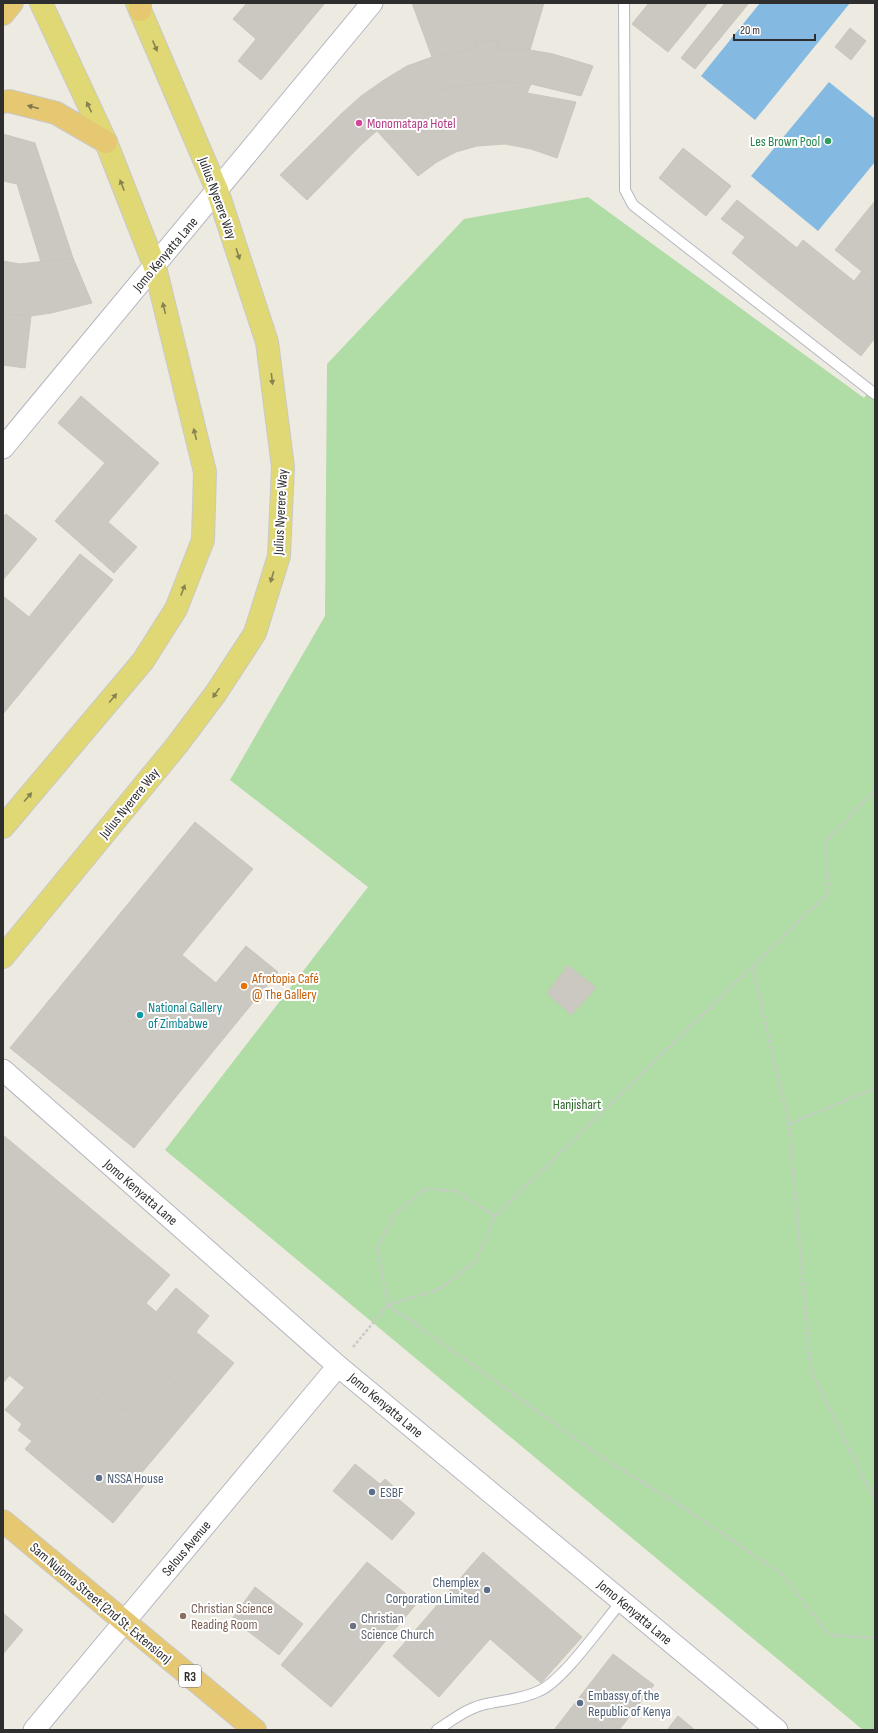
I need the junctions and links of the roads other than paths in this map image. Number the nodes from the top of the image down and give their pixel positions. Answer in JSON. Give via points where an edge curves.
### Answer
{"nodes":[{"id":1,"x":12,"y":3,"type":"edge"},
{"id":2,"x":41,"y":3,"type":"edge"},
{"id":3,"x":372,"y":3,"type":"edge"},
{"id":4,"x":624,"y":3,"type":"edge"},
{"id":5,"x":139,"y":6,"type":"edge"},
{"id":6,"x":3,"y":14,"type":"edge"},
{"id":7,"x":3,"y":102,"type":"edge"},
{"id":8,"x":106,"y":142,"type":"junction"},
{"id":9,"x":217,"y":190,"type":"junction"},
{"id":10,"x":154,"y":267,"type":"junction"},
{"id":11,"x":875,"y":394,"type":"edge"},
{"id":12,"x":3,"y":448,"type":"edge"},
{"id":13,"x":3,"y":827,"type":"edge"},
{"id":14,"x":3,"y":957,"type":"edge"},
{"id":15,"x":3,"y":1070,"type":"edge"},
{"id":16,"x":338,"y":1366,"type":"junction"},
{"id":17,"x":3,"y":1521,"type":"edge"},
{"id":18,"x":622,"y":1601,"type":"junction"},
{"id":19,"x":125,"y":1622,"type":"junction"},
{"id":20,"x":34,"y":1730,"type":"edge"},
{"id":21,"x":255,"y":1730,"type":"edge"},
{"id":22,"x":437,"y":1730,"type":"edge"},
{"id":23,"x":777,"y":1730,"type":"edge"}],
"edges":[{"from":1,"to":6,"type":"highway"},
{"from":8,"to":2,"type":"main road","one_way":true},
{"from":3,"to":9,"type":"street","name":"Jomo Kenyatta Lane"},
{"from":4,"to":11,"type":"lane","via":[[625,190],[628,199]]},
{"from":5,"to":9,"type":"main road","name":"Julius Nyerere Way","one_way":true},
{"from":8,"to":7,"type":"highway","one_way":true,"via":[[56,114],[9,101]]},
{"from":10,"to":8,"type":"main road","one_way":true},
{"from":9,"to":10,"type":"street","name":"Jomo Kenyatta Lane"},
{"from":9,"to":14,"type":"main road","name":"Julius Nyerere Way","one_way":true,"via":[[267,342],[283,468],[279,556],[255,633],[216,693],[177,745]]},
{"from":10,"to":12,"type":"street","name":"Jomo Kenyatta Lane"},
{"from":13,"to":10,"type":"main road","one_way":true,"via":[[143,662],[176,609],[202,540],[205,472]]},
{"from":15,"to":16,"type":"street","name":"Jomo Kenyatta Lane"},
{"from":16,"to":18,"type":"street","name":"Jomo Kenyatta Lane"},
{"from":16,"to":19,"type":"street","name":"Selous Avenue"},
{"from":17,"to":19,"type":"highway","name":"Sam Nujoma Street (2nd St. Extension)","number":"R3"},
{"from":18,"to":22,"type":"lane","via":[[558,1679],[540,1691],[523,1697],[481,1705]]},
{"from":18,"to":23,"type":"street","name":"Jomo Kenyatta Lane"},
{"from":19,"to":20,"type":"street","name":"Selous Avenue"},
{"from":19,"to":21,"type":"highway","name":"Sam Nujoma Street (2nd St. Extension)","number":"R3"}]}
